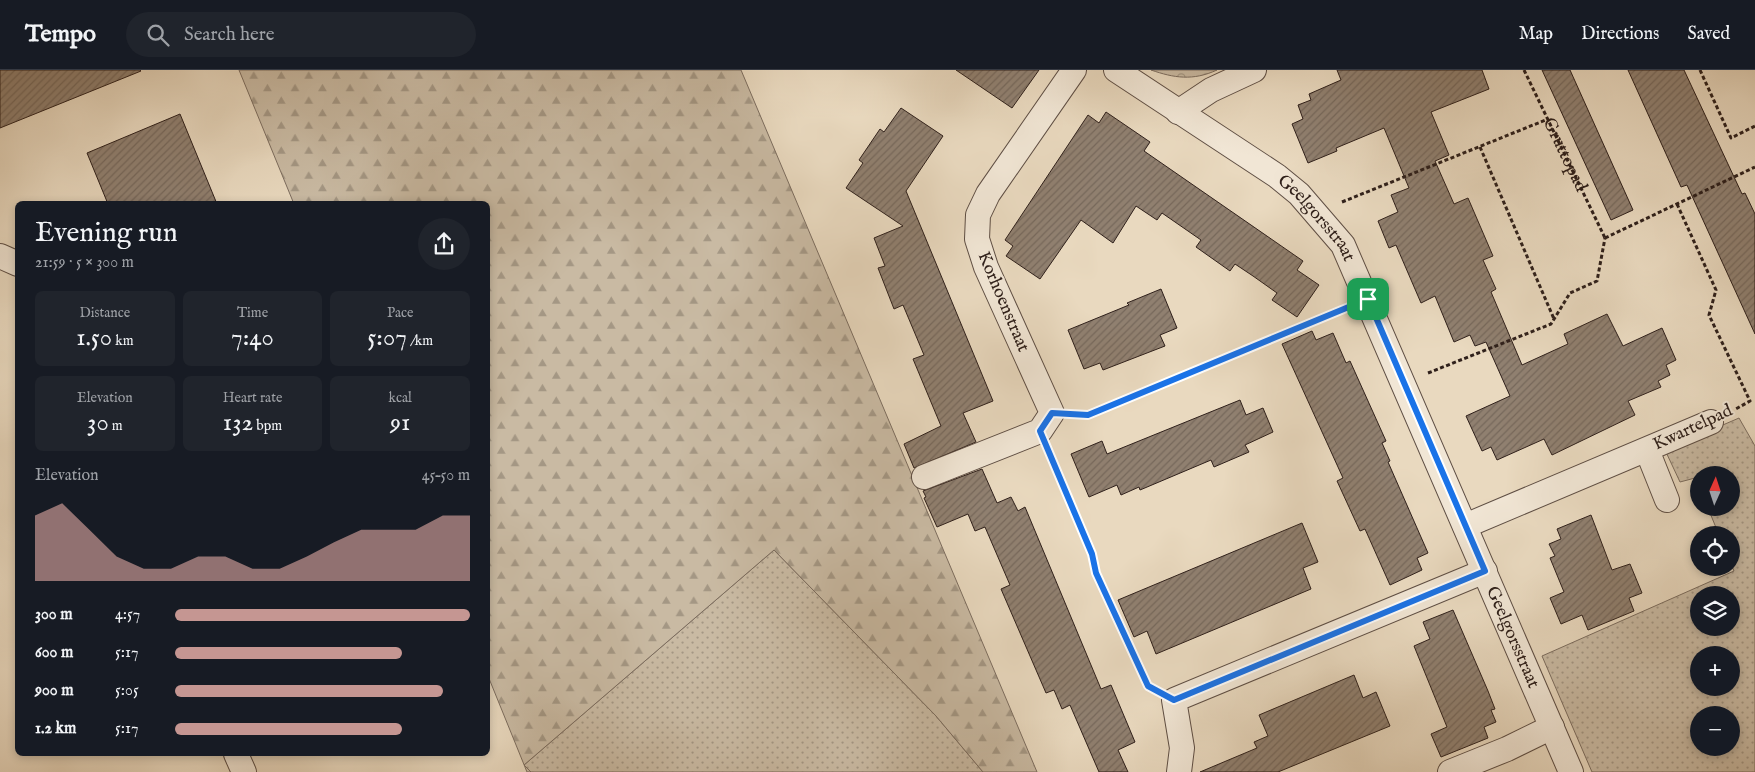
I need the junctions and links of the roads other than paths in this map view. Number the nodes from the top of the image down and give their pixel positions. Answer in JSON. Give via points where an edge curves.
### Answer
{"nodes":[{"id":1,"x":1074,"y":70,"type":"edge"},
{"id":2,"x":1116,"y":70,"type":"edge"},
{"id":3,"x":1254,"y":70,"type":"edge"},
{"id":4,"x":1178,"y":112,"type":"junction"},
{"id":5,"x":0,"y":256,"type":"edge"},
{"id":6,"x":15,"y":263,"type":"edge"},
{"id":7,"x":1712,"y":422,"type":"road end"},
{"id":8,"x":1647,"y":450,"type":"junction"},
{"id":9,"x":924,"y":477,"type":"dead end"},
{"id":10,"x":1667,"y":500,"type":"dead end"},
{"id":11,"x":1465,"y":526,"type":"junction"},
{"id":12,"x":1485,"y":571,"type":"junction"},
{"id":13,"x":1552,"y":727,"type":"junction"},
{"id":14,"x":237,"y":756,"type":"edge"},
{"id":15,"x":244,"y":772,"type":"edge"},
{"id":16,"x":1179,"y":772,"type":"edge"},
{"id":17,"x":1450,"y":772,"type":"edge"},
{"id":18,"x":1571,"y":772,"type":"edge"}],
"edges":[{"from":1,"to":9,"type":"street","name":"Korhoenstraat","via":[[988,194],[978,215],[977,239],[986,267],[1046,422]]},
{"from":2,"to":4,"type":"street","name":"Geelgorsstraat"},
{"from":3,"to":4,"type":"street","via":[[1211,90]]},
{"from":4,"to":11,"type":"street","name":"Geelgorsstraat","via":[[1300,194],[1343,245]]},
{"from":5,"to":6,"type":"street"},
{"from":7,"to":8,"type":"street","name":"Kwartelpad"},
{"from":8,"to":10,"type":"street"},
{"from":8,"to":11,"type":"street","name":"Kwartelpad"},
{"from":11,"to":12,"type":"street","name":"Geelgorsstraat"},
{"from":12,"to":13,"type":"street","name":"Geelgorsstraat"},
{"from":12,"to":16,"type":"street","via":[[1174,700],[1182,748]]},
{"from":13,"to":17,"type":"street"},
{"from":13,"to":18,"type":"street","name":"Geelgorsstraat"},
{"from":14,"to":15,"type":"street"}]}
